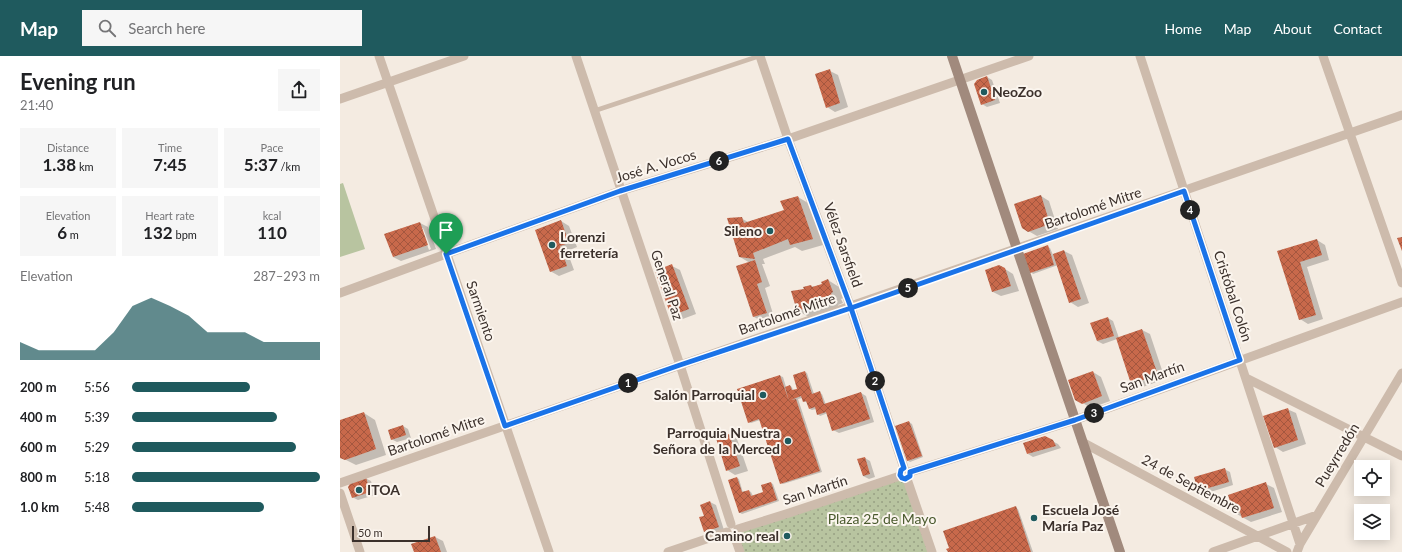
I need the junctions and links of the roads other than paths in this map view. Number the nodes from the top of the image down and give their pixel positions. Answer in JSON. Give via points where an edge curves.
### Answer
{"nodes":[{"id":1,"x":378,"y":56,"type":"edge"},
{"id":2,"x":464,"y":56,"type":"edge"},
{"id":3,"x":576,"y":56,"type":"edge"},
{"id":4,"x":759,"y":56,"type":"edge"},
{"id":5,"x":952,"y":56,"type":"edge"},
{"id":6,"x":1029,"y":56,"type":"edge"},
{"id":7,"x":1140,"y":56,"type":"edge"},
{"id":8,"x":1323,"y":56,"type":"edge"},
{"id":9,"x":960,"y":80,"type":"junction"},
{"id":10,"x":387,"y":82,"type":"junction"},
{"id":11,"x":340,"y":99,"type":"edge"},
{"id":12,"x":594,"y":111,"type":"junction"},
{"id":13,"x":1402,"y":116,"type":"edge"},
{"id":14,"x":1351,"y":133,"type":"junction"},
{"id":15,"x":788,"y":139,"type":"junction"},
{"id":16,"x":620,"y":191,"type":"junction"},
{"id":17,"x":1184,"y":191,"type":"junction"},
{"id":18,"x":1017,"y":250,"type":"junction"},
{"id":19,"x":446,"y":254,"type":"junction"},
{"id":20,"x":1402,"y":283,"type":"edge"},
{"id":21,"x":340,"y":293,"type":"edge"},
{"id":22,"x":1402,"y":302,"type":"edge"},
{"id":23,"x":851,"y":308,"type":"junction"},
{"id":24,"x":1240,"y":360,"type":"junction"},
{"id":25,"x":680,"y":365,"type":"junction"},
{"id":26,"x":1402,"y":373,"type":"edge"},
{"id":27,"x":1246,"y":378,"type":"junction"},
{"id":28,"x":1075,"y":420,"type":"junction"},
{"id":29,"x":505,"y":426,"type":"junction"},
{"id":30,"x":1364,"y":437,"type":"junction"},
{"id":31,"x":1082,"y":442,"type":"junction"},
{"id":32,"x":1402,"y":456,"type":"edge"},
{"id":33,"x":905,"y":473,"type":"junction"},
{"id":34,"x":340,"y":483,"type":"edge"},
{"id":35,"x":340,"y":493,"type":"edge"},
{"id":36,"x":1317,"y":516,"type":"junction"},
{"id":37,"x":1293,"y":524,"type":"junction"},
{"id":38,"x":732,"y":530,"type":"junction"},
{"id":39,"x":1258,"y":536,"type":"junction"},
{"id":40,"x":1298,"y":548,"type":"edge"},
{"id":41,"x":360,"y":552,"type":"edge"},
{"id":42,"x":549,"y":552,"type":"edge"},
{"id":43,"x":668,"y":552,"type":"edge"},
{"id":44,"x":740,"y":552,"type":"edge"},
{"id":45,"x":932,"y":552,"type":"edge"},
{"id":46,"x":1120,"y":552,"type":"edge"},
{"id":47,"x":1213,"y":552,"type":"edge"},
{"id":48,"x":1287,"y":552,"type":"edge"}],
"edges":[{"from":1,"to":10,"type":"street","name":"Sarmiento"},
{"from":2,"to":10,"type":"street"},
{"from":3,"to":12,"type":"street","name":"General Paz"},
{"from":4,"to":12,"type":"lane"},
{"from":4,"to":15,"type":"street","name":"Vélez Sarsfield"},
{"from":5,"to":9,"type":"main road"},
{"from":6,"to":9,"type":"street","name":"José A. Vocos"},
{"from":7,"to":17,"type":"street","name":"Cristóbal Colón"},
{"from":8,"to":14,"type":"street"},
{"from":9,"to":15,"type":"street","name":"José A. Vocos"},
{"from":9,"to":18,"type":"main road"},
{"from":10,"to":11,"type":"street"},
{"from":10,"to":19,"type":"street","name":"Sarmiento"},
{"from":12,"to":16,"type":"street","name":"General Paz"},
{"from":13,"to":14,"type":"street","name":"Bartolomé Mitre"},
{"from":14,"to":17,"type":"street","name":"Bartolomé Mitre"},
{"from":14,"to":20,"type":"street"},
{"from":15,"to":16,"type":"street","name":"José A. Vocos"},
{"from":15,"to":23,"type":"street","name":"Vélez Sarsfield"},
{"from":16,"to":19,"type":"street","name":"José A. Vocos"},
{"from":16,"to":25,"type":"street","name":"General Paz"},
{"from":17,"to":18,"type":"street","name":"Bartolomé Mitre"},
{"from":17,"to":24,"type":"street","name":"Cristóbal Colón"},
{"from":18,"to":23,"type":"street","name":"Bartolomé Mitre"},
{"from":18,"to":28,"type":"main road"},
{"from":19,"to":21,"type":"street","name":"José A. Vocos"},
{"from":19,"to":29,"type":"street","name":"Sarmiento"},
{"from":22,"to":24,"type":"street","name":"San Martín"},
{"from":23,"to":25,"type":"street","name":"Bartolomé Mitre"},
{"from":23,"to":33,"type":"street","name":"Vélez Sarsfield"},
{"from":24,"to":27,"type":"street","name":"Cristóbal Colón"},
{"from":24,"to":28,"type":"street","name":"San Martín"},
{"from":25,"to":29,"type":"street","name":"Bartolomé Mitre"},
{"from":25,"to":38,"type":"street","name":"General Paz"},
{"from":26,"to":30,"type":"street","name":"Pueyrredón"},
{"from":27,"to":30,"type":"street"},
{"from":27,"to":37,"type":"street","name":"Cristóbal Colón"},
{"from":28,"to":31,"type":"main road"},
{"from":28,"to":33,"type":"street","name":"San Martín"},
{"from":29,"to":34,"type":"street","name":"Bartolomé Mitre"},
{"from":29,"to":42,"type":"street","name":"Sarmiento"},
{"from":30,"to":32,"type":"street"},
{"from":30,"to":36,"type":"street","name":"Pueyrredón"},
{"from":31,"to":39,"type":"street","name":"24 de Septiembre"},
{"from":31,"to":46,"type":"main road"},
{"from":33,"to":38,"type":"street","name":"San Martín"},
{"from":33,"to":45,"type":"street","name":"Vélez Sarsfield"},
{"from":35,"to":41,"type":"street"},
{"from":36,"to":37,"type":"street"},
{"from":36,"to":40,"type":"street","name":"Pueyrredón"},
{"from":37,"to":39,"type":"street"},
{"from":37,"to":40,"type":"street","name":"Cristóbal Colón"},
{"from":38,"to":43,"type":"street","name":"San Martín"},
{"from":38,"to":44,"type":"street","name":"General Paz"},
{"from":39,"to":47,"type":"street"},
{"from":39,"to":48,"type":"street","name":"24 de Septiembre"}]}
